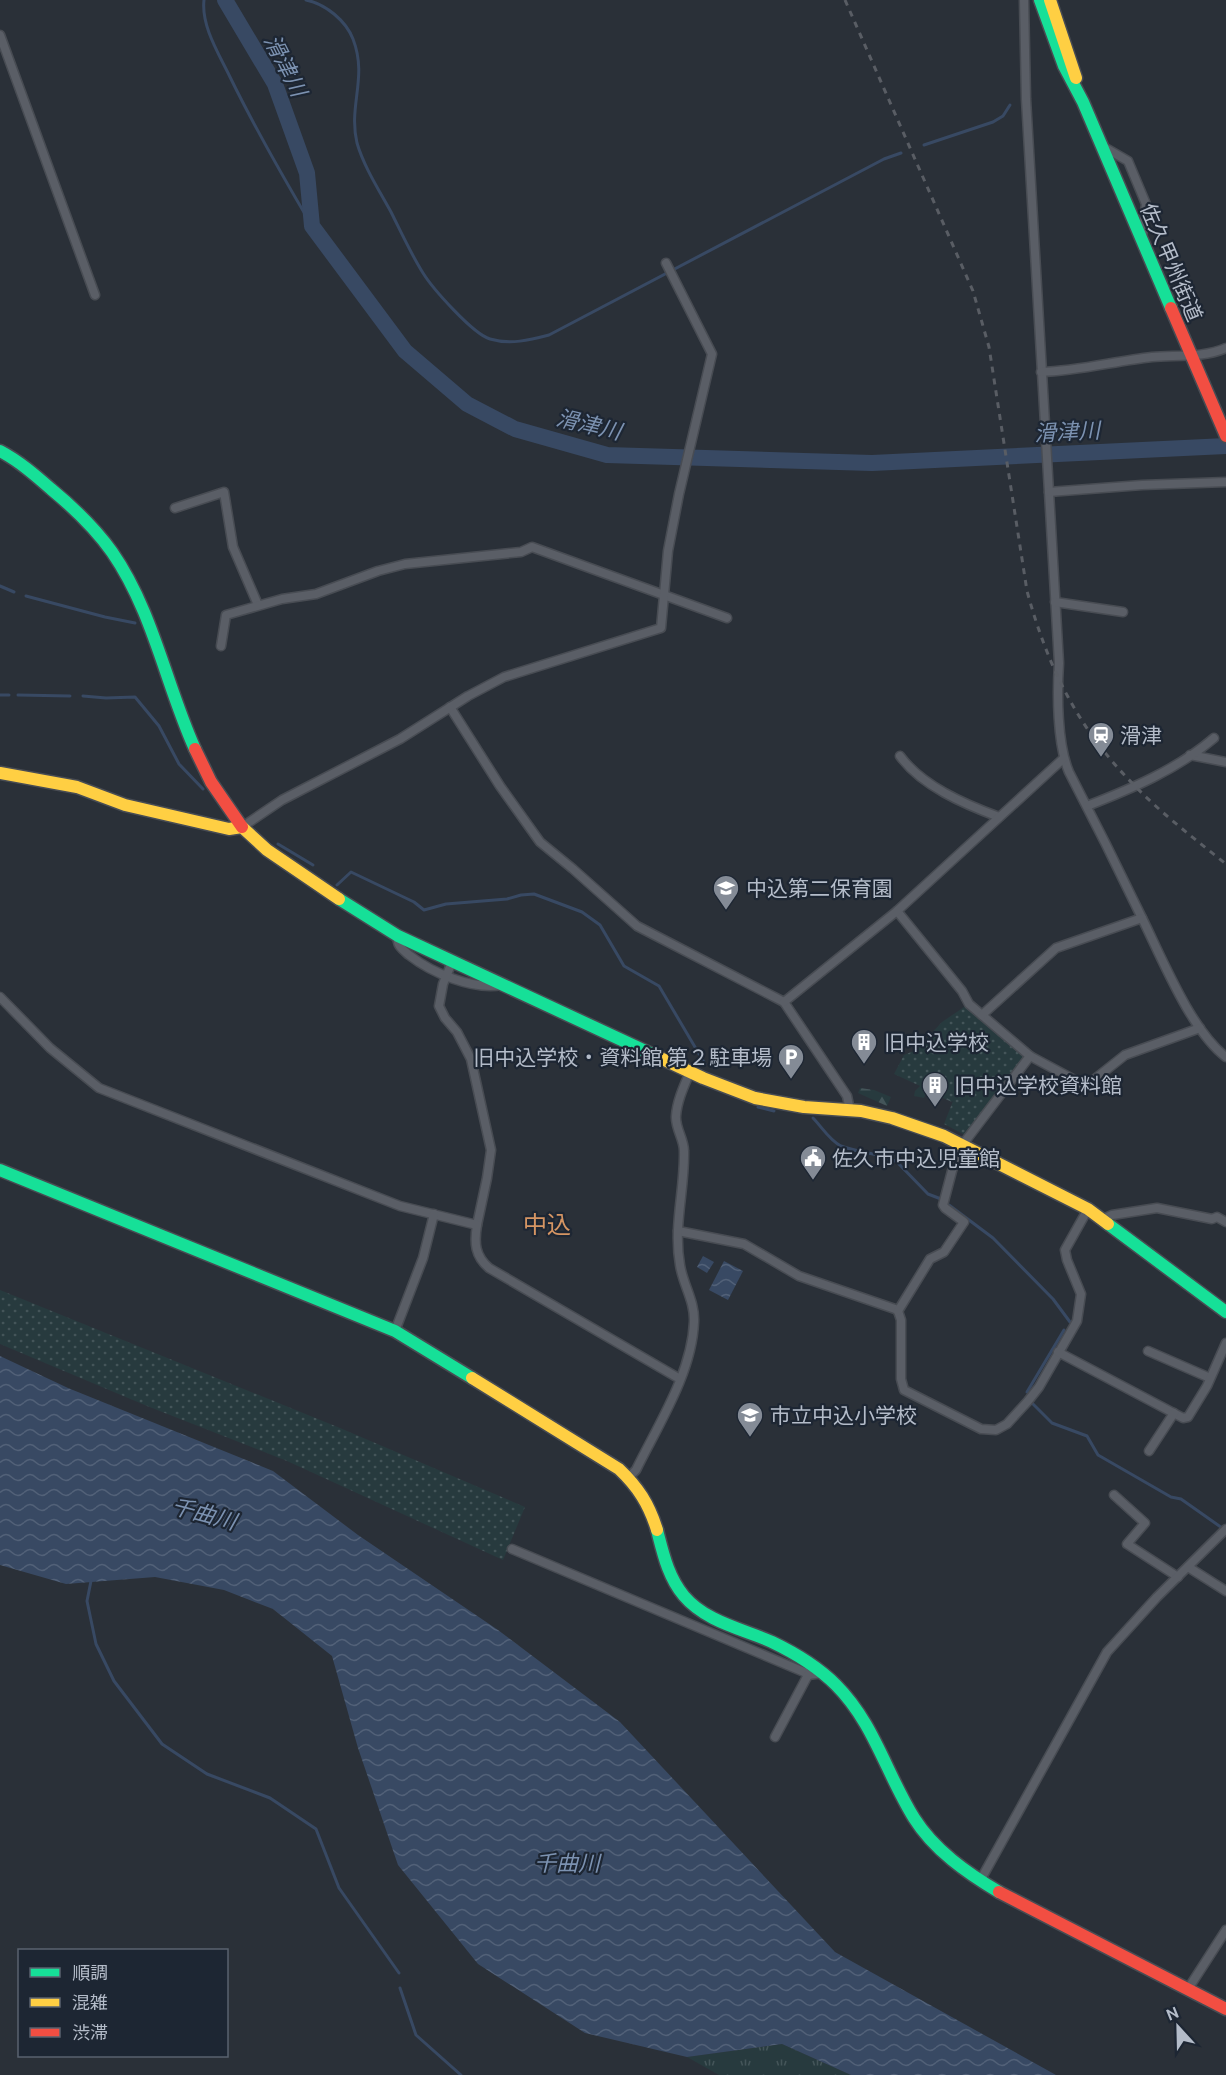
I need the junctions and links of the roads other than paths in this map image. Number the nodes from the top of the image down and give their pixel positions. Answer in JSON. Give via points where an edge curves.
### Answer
{"nodes":[{"id":1,"x":1024,"y":0,"type":"edge"},
{"id":2,"x":1032,"y":0,"type":"edge"},
{"id":3,"x":1040,"y":0,"type":"edge"},
{"id":4,"x":1050,"y":0,"type":"edge"},
{"id":5,"x":0,"y":35,"type":"edge"},
{"id":6,"x":1064,"y":66,"type":"junction"},
{"id":7,"x":1083,"y":102,"type":"junction"},
{"id":8,"x":1102,"y":146,"type":"junction"},
{"id":9,"x":1141,"y":239,"type":"junction"},
{"id":10,"x":667,"y":265,"type":"dead end"},
{"id":11,"x":95,"y":295,"type":"dead end"},
{"id":12,"x":1226,"y":348,"type":"edge"},
{"id":13,"x":1190,"y":354,"type":"junction"},
{"id":14,"x":1041,"y":372,"type":"junction"},
{"id":15,"x":1226,"y":436,"type":"edge"},
{"id":16,"x":0,"y":452,"type":"edge"},
{"id":17,"x":1226,"y":482,"type":"edge"},
{"id":18,"x":1049,"y":489,"type":"junction"},
{"id":19,"x":175,"y":508,"type":"dead end"},
{"id":20,"x":665,"y":596,"type":"junction"},
{"id":21,"x":1054,"y":602,"type":"junction"},
{"id":22,"x":258,"y":606,"type":"junction"},
{"id":23,"x":1123,"y":612,"type":"dead end"},
{"id":24,"x":727,"y":618,"type":"dead end"},
{"id":25,"x":221,"y":646,"type":"dead end"},
{"id":26,"x":450,"y":707,"type":"junction"},
{"id":27,"x":1214,"y":738,"type":"dead end"},
{"id":28,"x":1190,"y":755,"type":"junction"},
{"id":29,"x":900,"y":756,"type":"dead end"},
{"id":30,"x":1064,"y":758,"type":"junction"},
{"id":31,"x":1226,"y":762,"type":"edge"},
{"id":32,"x":0,"y":772,"type":"edge"},
{"id":33,"x":1087,"y":806,"type":"junction"},
{"id":34,"x":999,"y":817,"type":"junction"},
{"id":35,"x":242,"y":827,"type":"junction"},
{"id":36,"x":897,"y":911,"type":"junction"},
{"id":37,"x":1142,"y":918,"type":"junction"},
{"id":38,"x":398,"y":936,"type":"junction"},
{"id":39,"x":452,"y":962,"type":"junction"},
{"id":40,"x":445,"y":976,"type":"junction"},
{"id":41,"x":502,"y":985,"type":"junction"},
{"id":42,"x":0,"y":997,"type":"edge"},
{"id":43,"x":784,"y":1002,"type":"junction"},
{"id":44,"x":982,"y":1015,"type":"junction"},
{"id":45,"x":1200,"y":1028,"type":"junction"},
{"id":46,"x":1030,"y":1056,"type":"junction"},
{"id":47,"x":1226,"y":1057,"type":"edge"},
{"id":48,"x":690,"y":1072,"type":"junction"},
{"id":49,"x":850,"y":1110,"type":"junction"},
{"id":50,"x":962,"y":1144,"type":"junction"},
{"id":51,"x":0,"y":1170,"type":"edge"},
{"id":52,"x":1089,"y":1209,"type":"junction"},
{"id":53,"x":434,"y":1214,"type":"junction"},
{"id":54,"x":1103,"y":1219,"type":"junction"},
{"id":55,"x":1226,"y":1222,"type":"edge"},
{"id":56,"x":477,"y":1225,"type":"junction"},
{"id":57,"x":678,"y":1231,"type":"junction"},
{"id":58,"x":898,"y":1311,"type":"junction"},
{"id":59,"x":1226,"y":1312,"type":"edge"},
{"id":60,"x":395,"y":1331,"type":"junction"},
{"id":61,"x":1226,"y":1343,"type":"edge"},
{"id":62,"x":1148,"y":1351,"type":"dead end"},
{"id":63,"x":1058,"y":1352,"type":"junction"},
{"id":64,"x":1210,"y":1378,"type":"junction"},
{"id":65,"x":680,"y":1380,"type":"junction"},
{"id":66,"x":1174,"y":1413,"type":"junction"},
{"id":67,"x":1149,"y":1451,"type":"dead end"},
{"id":68,"x":629,"y":1477,"type":"junction"},
{"id":69,"x":1114,"y":1495,"type":"dead end"},
{"id":70,"x":1224,"y":1531,"type":"edge"},
{"id":71,"x":512,"y":1549,"type":"dead end"},
{"id":72,"x":1188,"y":1568,"type":"junction"},
{"id":73,"x":1178,"y":1577,"type":"junction"},
{"id":74,"x":1226,"y":1590,"type":"edge"},
{"id":75,"x":823,"y":1673,"type":"junction"},
{"id":76,"x":808,"y":1675,"type":"junction"},
{"id":77,"x":775,"y":1737,"type":"dead end"},
{"id":78,"x":980,"y":1881,"type":"junction"},
{"id":79,"x":1226,"y":1930,"type":"edge"},
{"id":80,"x":1188,"y":1989,"type":"junction"},
{"id":81,"x":1226,"y":2009,"type":"edge"}],
"edges":[{"from":1,"to":14,"type":"street"},
{"from":2,"to":6,"type":"street"},
{"from":3,"to":6,"type":"street","name":"佐久甲州街道"},
{"from":4,"to":7,"type":"street","name":"佐久甲州街道"},
{"from":5,"to":11,"type":"street"},
{"from":6,"to":7,"type":"street","name":"佐久甲州街道"},
{"from":7,"to":8,"type":"street","name":"佐久甲州街道"},
{"from":8,"to":9,"type":"street","name":"佐久甲州街道"},
{"from":8,"to":9,"type":"street","via":[[1128,161],[1146,204]]},
{"from":9,"to":13,"type":"street","name":"佐久甲州街道"},
{"from":10,"to":20,"type":"street","via":[[712,354],[679,494],[668,551]]},
{"from":12,"to":13,"type":"street"},
{"from":13,"to":14,"type":"street"},
{"from":13,"to":15,"type":"street","name":"佐久甲州街道"},
{"from":14,"to":18,"type":"street"},
{"from":16,"to":35,"type":"street","via":[[22,465],[76,510],[114,555],[138,600],[198,757]]},
{"from":17,"to":18,"type":"street"},
{"from":18,"to":21,"type":"street"},
{"from":19,"to":22,"type":"street","via":[[224,492],[233,547]]},
{"from":20,"to":22,"type":"street","via":[[532,547],[521,552],[405,564],[316,594]]},
{"from":20,"to":24,"type":"street"},
{"from":20,"to":26,"type":"street","via":[[661,627],[504,677]]},
{"from":21,"to":23,"type":"street"},
{"from":21,"to":30,"type":"street"},
{"from":22,"to":25,"type":"street","via":[[226,615]]},
{"from":26,"to":35,"type":"street","via":[[400,740],[282,800]]},
{"from":26,"to":43,"type":"street","via":[[540,842],[637,926]]},
{"from":27,"to":28,"type":"street"},
{"from":28,"to":31,"type":"street"},
{"from":28,"to":33,"type":"street","via":[[1130,789]]},
{"from":29,"to":34,"type":"street","via":[[946,793]]},
{"from":30,"to":33,"type":"street"},
{"from":30,"to":34,"type":"street"},
{"from":32,"to":35,"type":"street","via":[[77,787],[125,806],[229,829]]},
{"from":33,"to":37,"type":"street"},
{"from":34,"to":36,"type":"street"},
{"from":35,"to":38,"type":"street","via":[[310,881]]},
{"from":36,"to":43,"type":"street"},
{"from":36,"to":44,"type":"street","via":[[969,1004]]},
{"from":37,"to":44,"type":"street","via":[[1056,948]]},
{"from":37,"to":45,"type":"street"},
{"from":38,"to":39,"type":"street"},
{"from":38,"to":40,"type":"street","via":[[399,947]]},
{"from":39,"to":40,"type":"street"},
{"from":39,"to":41,"type":"street"},
{"from":40,"to":41,"type":"street","via":[[481,986]]},
{"from":40,"to":56,"type":"street","via":[[439,1006],[471,1059],[490,1150]]},
{"from":41,"to":48,"type":"street"},
{"from":42,"to":53,"type":"street","via":[[50,1048],[99,1088],[400,1206]]},
{"from":43,"to":49,"type":"street","via":[[847,1096]]},
{"from":44,"to":46,"type":"street"},
{"from":45,"to":46,"type":"street","via":[[1125,1055],[1086,1086]]},
{"from":45,"to":47,"type":"street"},
{"from":46,"to":50,"type":"street"},
{"from":48,"to":49,"type":"street","via":[[755,1098]]},
{"from":48,"to":57,"type":"street","via":[[676,1114],[684,1147]]},
{"from":49,"to":50,"type":"street","via":[[903,1120]]},
{"from":50,"to":52,"type":"street"},
{"from":50,"to":58,"type":"street","via":[[944,1205],[964,1222],[944,1252],[930,1259]]},
{"from":51,"to":60,"type":"street"},
{"from":52,"to":54,"type":"street"},
{"from":52,"to":63,"type":"street","via":[[1065,1250],[1081,1299],[1077,1321]]},
{"from":53,"to":56,"type":"street"},
{"from":53,"to":60,"type":"street","via":[[423,1258]]},
{"from":54,"to":55,"type":"street","via":[[1157,1208],[1218,1217]]},
{"from":54,"to":59,"type":"street"},
{"from":56,"to":65,"type":"street","via":[[475,1249],[489,1269]]},
{"from":57,"to":58,"type":"street","via":[[744,1244],[799,1276]]},
{"from":57,"to":65,"type":"street","via":[[680,1267],[693,1304],[694,1322],[689,1356]]},
{"from":58,"to":63,"type":"street","via":[[904,1390],[981,1429],[996,1430],[1007,1424],[1039,1387]]},
{"from":60,"to":68,"type":"street"},
{"from":61,"to":64,"type":"street"},
{"from":62,"to":64,"type":"street"},
{"from":63,"to":66,"type":"street"},
{"from":64,"to":66,"type":"street","via":[[1188,1417]]},
{"from":65,"to":68,"type":"street"},
{"from":66,"to":67,"type":"street"},
{"from":68,"to":75,"type":"street","via":[[644,1494],[656,1521],[671,1575],[692,1604],[804,1658]]},
{"from":69,"to":73,"type":"street","via":[[1145,1523],[1127,1544]]},
{"from":70,"to":72,"type":"street"},
{"from":71,"to":76,"type":"street"},
{"from":72,"to":73,"type":"street"},
{"from":72,"to":74,"type":"street"},
{"from":73,"to":78,"type":"street","via":[[1107,1652]]},
{"from":75,"to":76,"type":"street"},
{"from":75,"to":78,"type":"street","via":[[867,1722],[919,1825],[954,1863]]},
{"from":76,"to":77,"type":"street"},
{"from":78,"to":80,"type":"street"},
{"from":79,"to":80,"type":"street"},
{"from":80,"to":81,"type":"street"}]}
